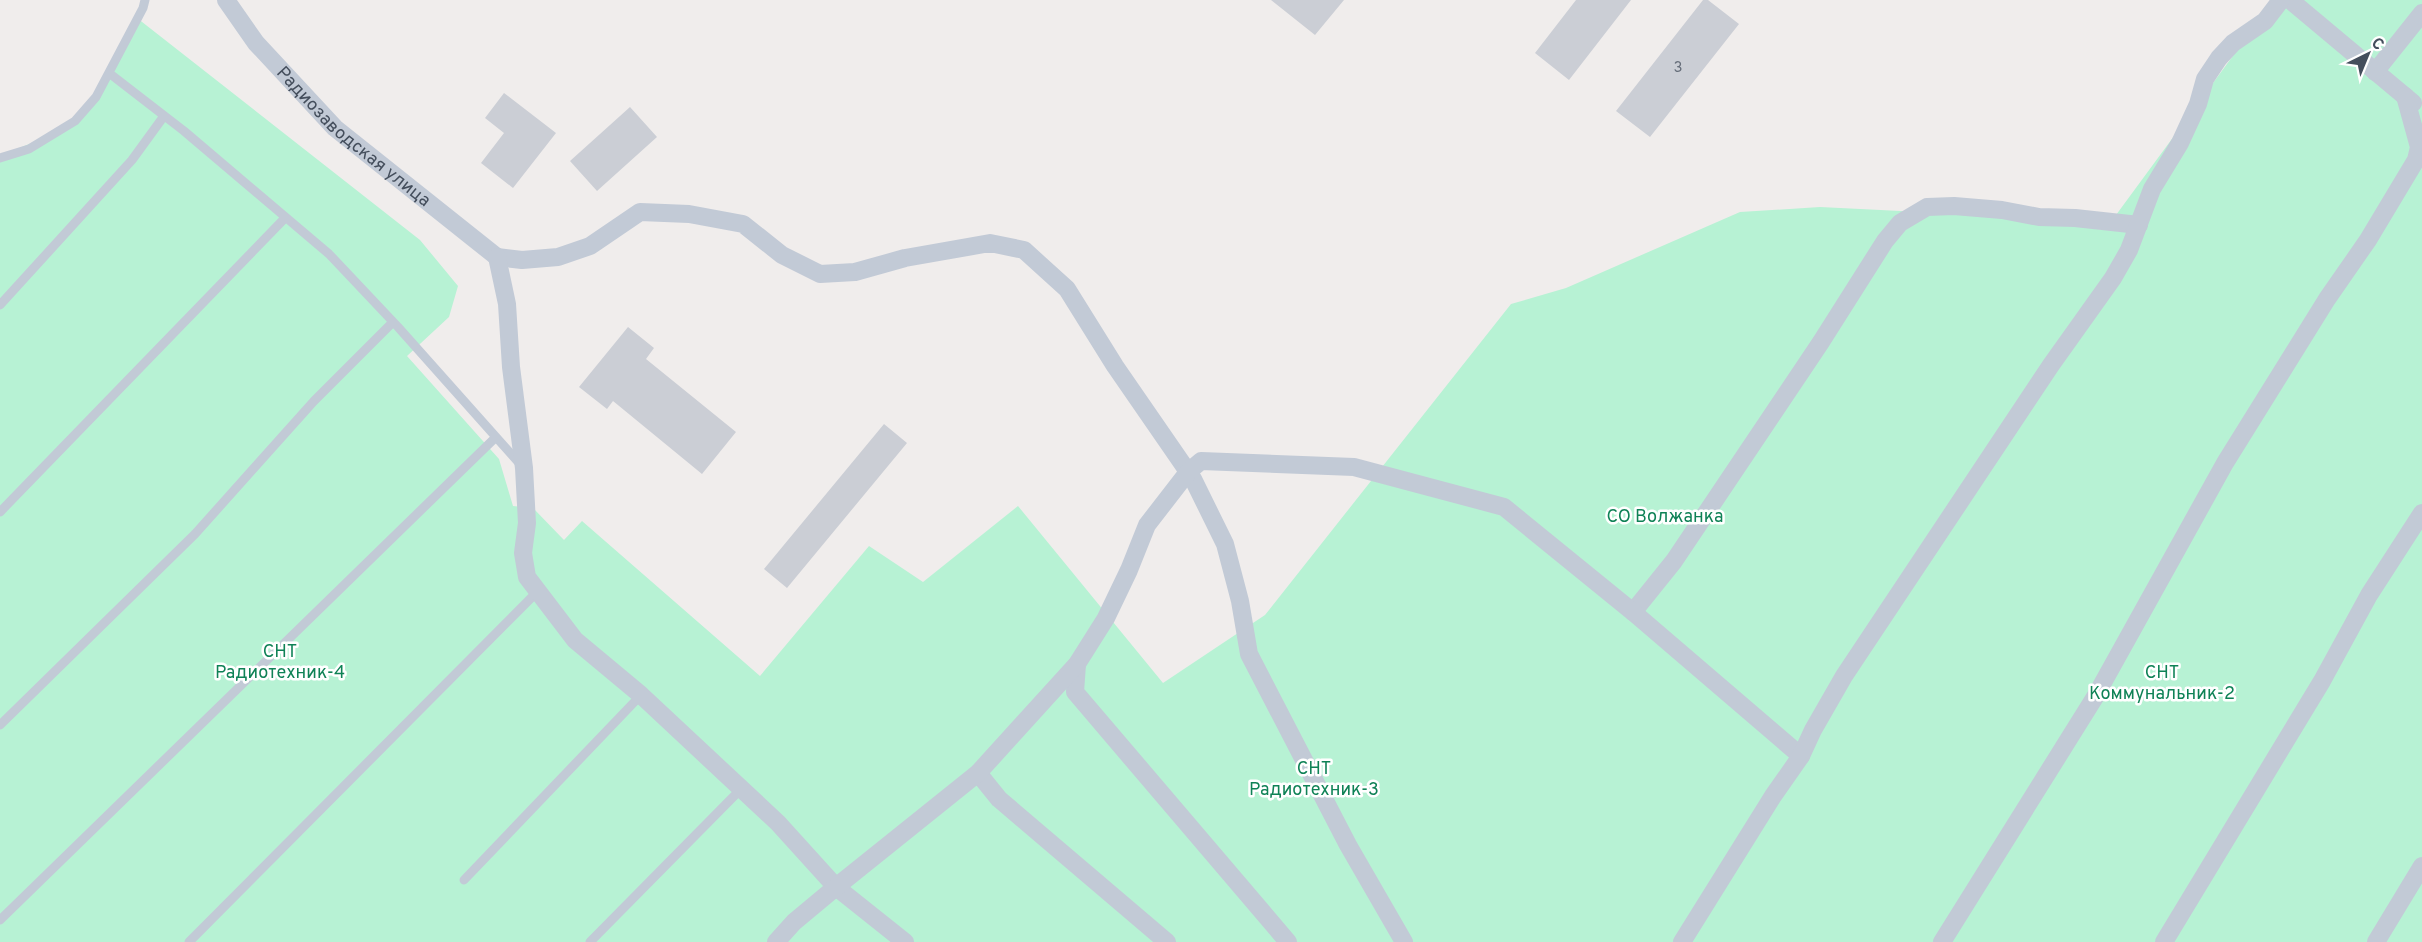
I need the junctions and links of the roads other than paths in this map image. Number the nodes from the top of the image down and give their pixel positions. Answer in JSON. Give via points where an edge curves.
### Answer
{"nodes":[{"id":1,"x":144,"y":0,"type":"edge"},
{"id":2,"x":226,"y":0,"type":"edge"},
{"id":3,"x":2281,"y":0,"type":"edge"},
{"id":4,"x":2290,"y":0,"type":"edge"},
{"id":5,"x":2422,"y":13,"type":"edge"},
{"id":6,"x":2375,"y":72,"type":"junction"},
{"id":7,"x":109,"y":73,"type":"junction"},
{"id":8,"x":2405,"y":96,"type":"junction"},
{"id":9,"x":2422,"y":110,"type":"edge"},
{"id":10,"x":164,"y":116,"type":"junction"},
{"id":11,"x":0,"y":158,"type":"edge"},
{"id":12,"x":285,"y":218,"type":"junction"},
{"id":13,"x":2139,"y":225,"type":"junction"},
{"id":14,"x":496,"y":257,"type":"junction"},
{"id":15,"x":0,"y":305,"type":"edge"},
{"id":16,"x":393,"y":322,"type":"junction"},
{"id":17,"x":496,"y":436,"type":"junction"},
{"id":18,"x":524,"y":468,"type":"junction"},
{"id":19,"x":1188,"y":472,"type":"junction"},
{"id":20,"x":0,"y":512,"type":"edge"},
{"id":21,"x":2422,"y":513,"type":"edge"},
{"id":22,"x":538,"y":591,"type":"junction"},
{"id":23,"x":1632,"y":612,"type":"junction"},
{"id":24,"x":1077,"y":664,"type":"junction"},
{"id":25,"x":641,"y":695,"type":"junction"},
{"id":26,"x":0,"y":725,"type":"edge"},
{"id":27,"x":1801,"y":756,"type":"junction"},
{"id":28,"x":978,"y":772,"type":"junction"},
{"id":29,"x":741,"y":789,"type":"junction"},
{"id":30,"x":2422,"y":866,"type":"edge"},
{"id":31,"x":464,"y":880,"type":"dead end"},
{"id":32,"x":836,"y":887,"type":"junction"},
{"id":33,"x":0,"y":920,"type":"edge"},
{"id":34,"x":1688,"y":940,"type":"edge"},
{"id":35,"x":189,"y":942,"type":"edge"},
{"id":36,"x":590,"y":942,"type":"edge"},
{"id":37,"x":776,"y":942,"type":"edge"},
{"id":38,"x":905,"y":942,"type":"edge"},
{"id":39,"x":1167,"y":942,"type":"edge"},
{"id":40,"x":1288,"y":942,"type":"edge"},
{"id":41,"x":1404,"y":942,"type":"edge"},
{"id":42,"x":1942,"y":942,"type":"edge"},
{"id":43,"x":2164,"y":942,"type":"edge"},
{"id":44,"x":2376,"y":942,"type":"edge"}],
"edges":[{"from":1,"to":7,"type":"lane"},
{"from":2,"to":14,"type":"street","name":"Радиозаводская улица","via":[[256,43],[335,128]]},
{"from":3,"to":13,"type":"street","via":[[2265,21],[2233,43],[2205,79],[2189,123],[2152,189]]},
{"from":4,"to":6,"type":"street"},
{"from":5,"to":6,"type":"street"},
{"from":6,"to":8,"type":"street"},
{"from":7,"to":10,"type":"lane"},
{"from":7,"to":11,"type":"lane","via":[[96,97],[75,121],[28,149]]},
{"from":8,"to":9,"type":"street"},
{"from":8,"to":42,"type":"street","via":[[2419,147],[2416,160],[2225,463],[2095,697]]},
{"from":10,"to":12,"type":"lane"},
{"from":10,"to":15,"type":"lane","via":[[132,160]]},
{"from":12,"to":16,"type":"lane","via":[[329,254]]},
{"from":12,"to":20,"type":"lane"},
{"from":13,"to":23,"type":"street","via":[[1954,206],[1927,207],[1900,223],[1674,561]]},
{"from":13,"to":27,"type":"street","via":[[2113,278],[1844,676]]},
{"from":14,"to":18,"type":"street","via":[[507,304]]},
{"from":14,"to":19,"type":"street","via":[[558,257],[590,246],[640,212],[689,214],[743,224],[782,255],[820,274],[855,272],[905,258],[990,243],[1024,250],[1066,289]]},
{"from":16,"to":17,"type":"lane"},
{"from":16,"to":26,"type":"lane","via":[[314,401],[195,534]]},
{"from":17,"to":18,"type":"lane"},
{"from":17,"to":33,"type":"lane"},
{"from":18,"to":22,"type":"street","via":[[527,523],[523,553],[527,577]]},
{"from":19,"to":23,"type":"street","via":[[1201,461],[1354,467],[1504,507]]},
{"from":19,"to":24,"type":"street","via":[[1147,525],[1106,618]]},
{"from":19,"to":41,"type":"street","via":[[1224,544],[1249,654]]},
{"from":21,"to":43,"type":"street","via":[[2369,595],[2322,681]]},
{"from":22,"to":25,"type":"street","via":[[575,640]]},
{"from":22,"to":35,"type":"lane"},
{"from":23,"to":27,"type":"street"},
{"from":24,"to":28,"type":"street"},
{"from":24,"to":40,"type":"street","via":[[1075,692]]},
{"from":25,"to":29,"type":"street"},
{"from":25,"to":31,"type":"lane"},
{"from":27,"to":34,"type":"street"},
{"from":28,"to":32,"type":"street"},
{"from":28,"to":39,"type":"street","via":[[999,799]]},
{"from":29,"to":32,"type":"street"},
{"from":29,"to":36,"type":"lane"},
{"from":30,"to":44,"type":"street"},
{"from":32,"to":37,"type":"street"},
{"from":32,"to":38,"type":"street"}]}
